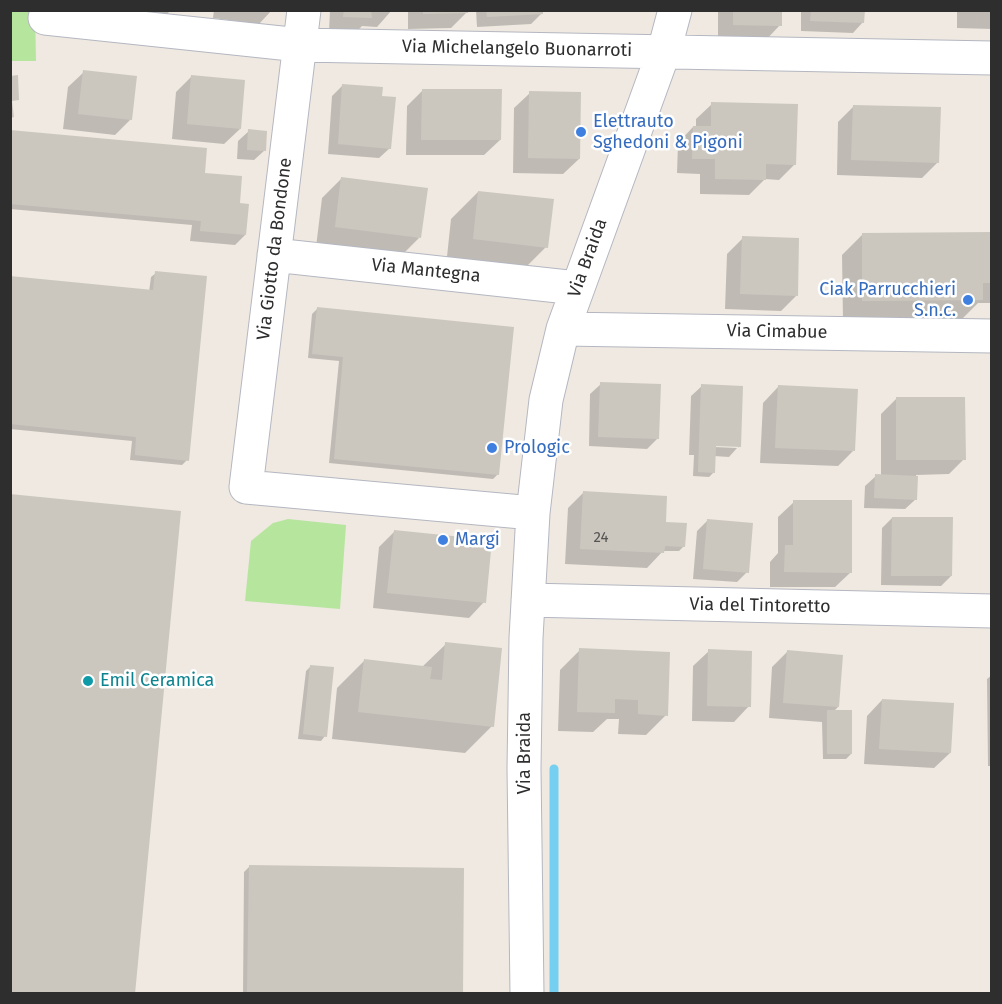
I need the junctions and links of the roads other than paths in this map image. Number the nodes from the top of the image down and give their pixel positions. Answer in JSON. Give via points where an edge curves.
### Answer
{"nodes":[{"id":1,"x":304,"y":10,"type":"edge"},
{"id":2,"x":675,"y":10,"type":"edge"},
{"id":3,"x":45,"y":18,"type":"dead end"},
{"id":4,"x":300,"y":45,"type":"junction"},
{"id":5,"x":664,"y":51,"type":"junction"},
{"id":6,"x":992,"y":58,"type":"edge"},
{"id":7,"x":274,"y":255,"type":"junction"},
{"id":8,"x":577,"y":288,"type":"junction"},
{"id":9,"x":563,"y":329,"type":"junction"},
{"id":10,"x":992,"y":336,"type":"edge"},
{"id":11,"x":534,"y":513,"type":"junction"},
{"id":12,"x":528,"y":600,"type":"junction"},
{"id":13,"x":992,"y":611,"type":"edge"},
{"id":14,"x":527,"y":993,"type":"edge"}],
"edges":[{"from":1,"to":4,"type":"street","name":"Via Giotto da Bondone"},
{"from":2,"to":5,"type":"street","name":"Via Braida"},
{"from":3,"to":4,"type":"street","name":"Via Michelangelo Buonarroti"},
{"from":4,"to":5,"type":"street","name":"Via Michelangelo Buonarroti"},
{"from":4,"to":7,"type":"street","name":"Via Giotto da Bondone"},
{"from":5,"to":6,"type":"street","name":"Via Michelangelo Buonarroti"},
{"from":5,"to":8,"type":"street","name":"Via Braida"},
{"from":7,"to":8,"type":"street","name":"Via Mantegna"},
{"from":7,"to":11,"type":"street","name":"Via Giotto da Bondone","via":[[246,487]]},
{"from":8,"to":9,"type":"street","name":"Via Braida"},
{"from":9,"to":10,"type":"street","name":"Via Cimabue"},
{"from":9,"to":11,"type":"street","name":"Via Braida","via":[[546,400]]},
{"from":11,"to":12,"type":"street","name":"Via Braida"},
{"from":12,"to":13,"type":"street","name":"Via del Tintoretto"},
{"from":12,"to":14,"type":"street","name":"Via Braida","via":[[524,768]]}]}
